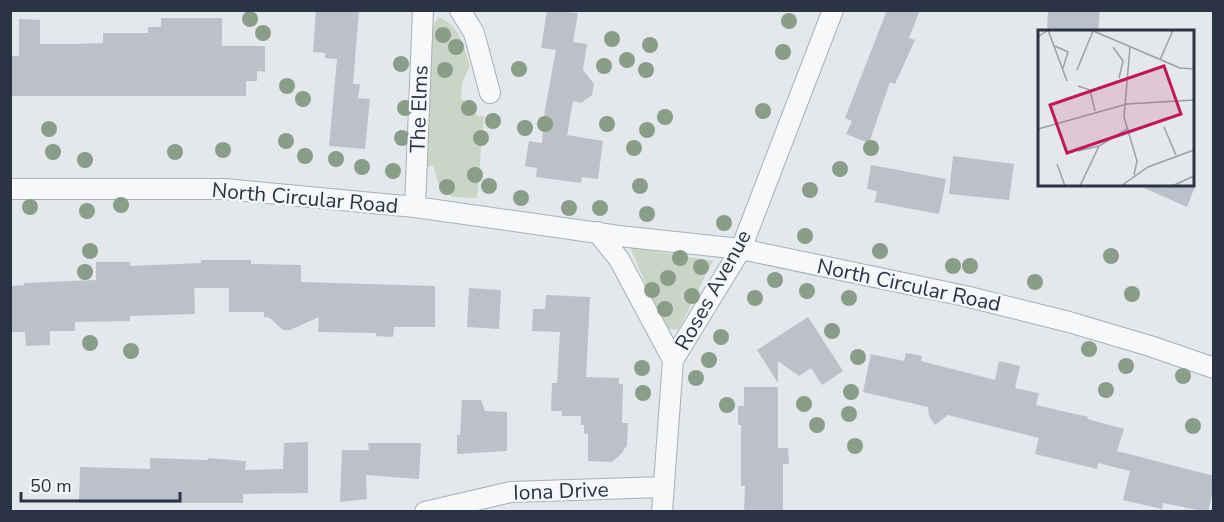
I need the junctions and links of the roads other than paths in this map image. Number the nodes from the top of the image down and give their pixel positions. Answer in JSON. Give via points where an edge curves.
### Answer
{"nodes":[{"id":1,"x":423,"y":10,"type":"edge"},
{"id":2,"x":460,"y":10,"type":"edge"},
{"id":3,"x":833,"y":10,"type":"edge"},
{"id":4,"x":490,"y":93,"type":"dead end"},
{"id":5,"x":10,"y":189,"type":"edge"},
{"id":6,"x":415,"y":207,"type":"junction"},
{"id":7,"x":597,"y":232,"type":"junction"},
{"id":8,"x":741,"y":249,"type":"junction"},
{"id":9,"x":673,"y":360,"type":"junction"},
{"id":10,"x":1214,"y":368,"type":"edge"},
{"id":11,"x":663,"y":487,"type":"junction"},
{"id":12,"x":425,"y":512,"type":"edge"},
{"id":13,"x":662,"y":512,"type":"edge"}],
"edges":[{"from":1,"to":6,"type":"street","name":"The Elms"},
{"from":2,"to":4,"type":"street","via":[[474,33]]},
{"from":3,"to":8,"type":"street","name":"Roses Avenue"},
{"from":5,"to":6,"type":"street","name":"North Circular Road","via":[[225,189]]},
{"from":6,"to":7,"type":"street","name":"North Circular Road"},
{"from":7,"to":8,"type":"street","name":"North Circular Road"},
{"from":7,"to":9,"type":"street","via":[[619,260]]},
{"from":8,"to":9,"type":"street","name":"Roses Avenue"},
{"from":8,"to":10,"type":"street","name":"North Circular Road","via":[[993,303],[1089,328]]},
{"from":9,"to":11,"type":"street","name":"Roses Avenue"},
{"from":11,"to":12,"type":"street","name":"Iona Drive","via":[[511,492]]},
{"from":11,"to":13,"type":"street","name":"Roses Avenue"}]}
